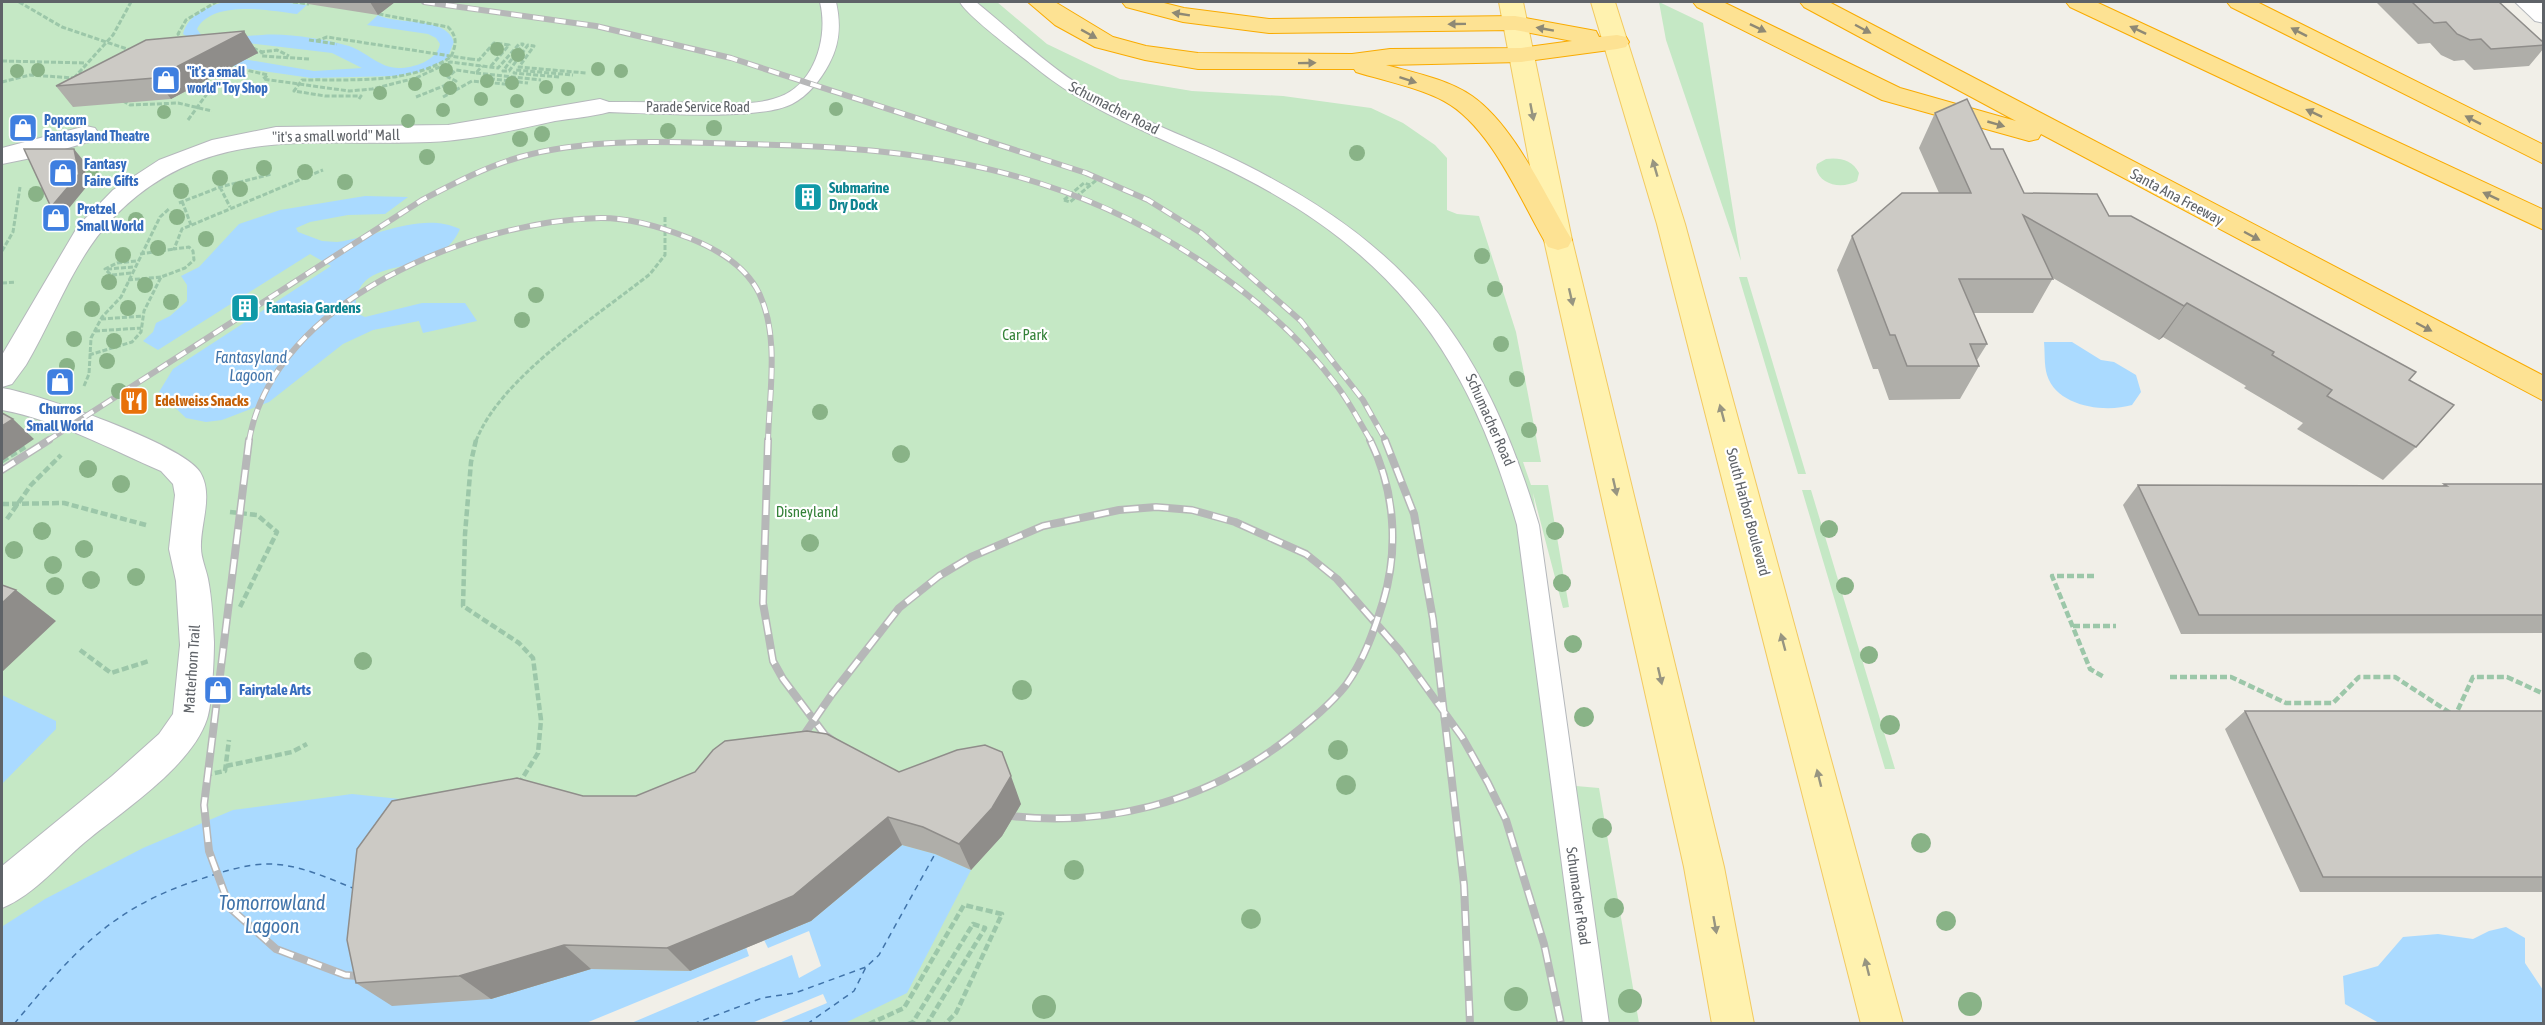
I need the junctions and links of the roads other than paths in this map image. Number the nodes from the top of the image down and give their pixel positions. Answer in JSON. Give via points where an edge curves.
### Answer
{"nodes":[{"id":1,"x":828,"y":2,"type":"edge"},
{"id":2,"x":967,"y":2,"type":"edge"},
{"id":3,"x":1040,"y":2,"type":"edge"},
{"id":4,"x":1134,"y":2,"type":"edge"},
{"id":5,"x":1355,"y":2,"type":"edge"},
{"id":6,"x":1705,"y":2,"type":"edge"},
{"id":7,"x":1812,"y":2,"type":"edge"},
{"id":8,"x":2078,"y":2,"type":"edge"},
{"id":9,"x":2239,"y":2,"type":"edge"},
{"id":10,"x":2527,"y":2,"type":"edge"},
{"id":11,"x":1603,"y":3,"type":"edge"},
{"id":12,"x":1513,"y":12,"type":"edge"},
{"id":13,"x":2544,"y":16,"type":"edge"},
{"id":14,"x":1229,"y":20,"type":"junction"},
{"id":15,"x":1617,"y":42,"type":"junction"},
{"id":16,"x":1521,"y":55,"type":"junction"},
{"id":17,"x":1352,"y":63,"type":"junction"},
{"id":18,"x":600,"y":107,"type":"joint"},
{"id":19,"x":86,"y":134,"type":"dead end"},
{"id":20,"x":2089,"y":150,"type":"junction"},
{"id":21,"x":2,"y":156,"type":"edge"},
{"id":22,"x":2544,"y":156,"type":"edge"},
{"id":23,"x":2544,"y":220,"type":"edge"},
{"id":24,"x":1558,"y":240,"type":"junction"},
{"id":25,"x":2,"y":376,"type":"edge"},
{"id":26,"x":2544,"y":390,"type":"edge"},
{"id":27,"x":11,"y":401,"type":"edge"},
{"id":28,"x":2,"y":890,"type":"edge"},
{"id":29,"x":1596,"y":1023,"type":"edge"},
{"id":30,"x":1733,"y":1023,"type":"edge"},
{"id":31,"x":1882,"y":1023,"type":"edge"}],
"edges":[{"from":1,"to":18,"type":"lane","name":"Parade Service Road","via":[[832,12],[828,48],[808,83],[791,98],[752,108]]},
{"from":2,"to":29,"type":"lane","name":"Schumacher Road","via":[[1047,72],[1095,102],[1239,168],[1362,244],[1404,283],[1470,372],[1493,419],[1528,525]]},
{"from":3,"to":17,"type":"highway","one_way":true,"via":[[1104,42],[1145,53],[1198,61]]},
{"from":14,"to":4,"type":"highway","one_way":true,"via":[[1157,10]]},
{"from":5,"to":14,"type":"highway","via":[[1264,10]]},
{"from":6,"to":20,"type":"highway","one_way":true,"via":[[1892,94]]},
{"from":7,"to":20,"type":"highway","name":"Santa Ana Freeway","one_way":true},
{"from":23,"to":8,"type":"highway","one_way":true},
{"from":22,"to":9,"type":"highway","one_way":true},
{"from":10,"to":13,"type":"street"},
{"from":11,"to":15,"type":"main road","name":"South Harbor Boulevard"},
{"from":12,"to":14,"type":"highway","one_way":true,"via":[[1269,26]]},
{"from":15,"to":12,"type":"highway","one_way":true},
{"from":12,"to":16,"type":"main road"},
{"from":15,"to":16,"type":"highway"},
{"from":31,"to":15,"type":"main road","name":"South Harbor Boulevard","one_way":true,"via":[[1677,247]]},
{"from":16,"to":17,"type":"highway","via":[[1390,57]]},
{"from":16,"to":24,"type":"main road","one_way":true},
{"from":17,"to":24,"type":"highway","one_way":true,"via":[[1431,88],[1466,104],[1495,136]]},
{"from":18,"to":25,"type":"street","name":"\"it's a small world\" Mall","via":[[468,131],[302,133],[244,141],[184,160],[131,189],[92,225],[21,350]]},
{"from":19,"to":21,"type":"street"},
{"from":20,"to":26,"type":"highway","name":"Santa Ana Freeway","one_way":true},
{"from":24,"to":30,"type":"main road","one_way":true,"via":[[1704,867]]},
{"from":27,"to":28,"type":"street","name":"Matterhorn Trail","via":[[60,415],[172,463],[189,479],[187,535],[197,645],[190,718],[172,745]]}]}
